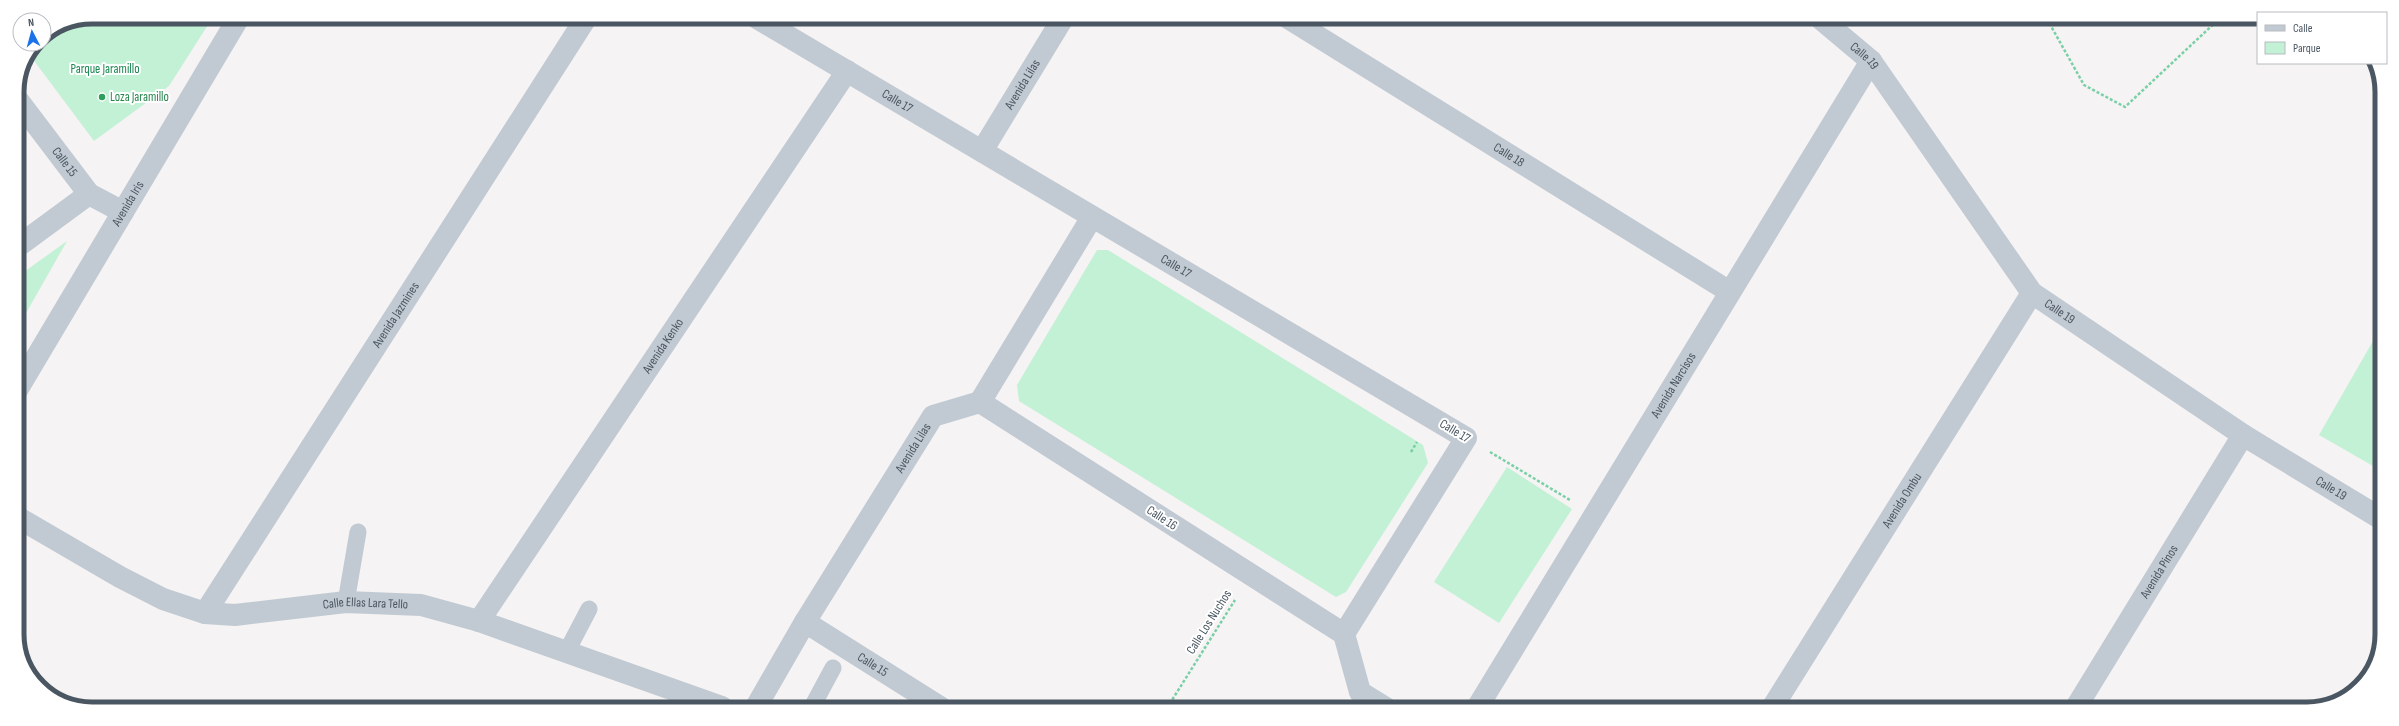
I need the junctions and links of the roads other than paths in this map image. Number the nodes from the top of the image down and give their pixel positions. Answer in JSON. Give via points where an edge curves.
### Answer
{"nodes":[{"id":1,"x":235,"y":24,"type":"edge"},
{"id":2,"x":582,"y":24,"type":"edge"},
{"id":3,"x":768,"y":24,"type":"edge"},
{"id":4,"x":1059,"y":24,"type":"edge"},
{"id":5,"x":1298,"y":24,"type":"edge"},
{"id":6,"x":1827,"y":24,"type":"edge"},
{"id":7,"x":1871,"y":62,"type":"junction"},
{"id":8,"x":847,"y":71,"type":"junction"},
{"id":9,"x":24,"y":108,"type":"edge"},
{"id":10,"x":982,"y":151,"type":"junction"},
{"id":11,"x":89,"y":194,"type":"junction"},
{"id":12,"x":123,"y":212,"type":"junction"},
{"id":13,"x":1092,"y":217,"type":"junction"},
{"id":14,"x":24,"y":242,"type":"edge"},
{"id":15,"x":1730,"y":292,"type":"junction"},
{"id":16,"x":2032,"y":293,"type":"junction"},
{"id":17,"x":24,"y":378,"type":"edge"},
{"id":18,"x":980,"y":402,"type":"junction"},
{"id":19,"x":2243,"y":435,"type":"junction"},
{"id":20,"x":2375,"y":515,"type":"edge"},
{"id":21,"x":24,"y":521,"type":"edge"},
{"id":22,"x":358,"y":532,"type":"dead end"},
{"id":23,"x":346,"y":602,"type":"junction"},
{"id":24,"x":589,"y":609,"type":"dead end"},
{"id":25,"x":205,"y":613,"type":"junction"},
{"id":26,"x":479,"y":621,"type":"junction"},
{"id":27,"x":805,"y":622,"type":"junction"},
{"id":28,"x":1344,"y":634,"type":"junction"},
{"id":29,"x":567,"y":651,"type":"junction"},
{"id":30,"x":833,"y":668,"type":"dead end"},
{"id":31,"x":708,"y":702,"type":"edge"},
{"id":32,"x":759,"y":702,"type":"edge"},
{"id":33,"x":815,"y":702,"type":"edge"},
{"id":34,"x":932,"y":702,"type":"edge"},
{"id":35,"x":1376,"y":702,"type":"edge"},
{"id":36,"x":1481,"y":702,"type":"edge"},
{"id":37,"x":1776,"y":702,"type":"edge"},
{"id":38,"x":2079,"y":702,"type":"edge"}],
"edges":[{"from":1,"to":12,"type":"street","name":"Avenida Iris"},
{"from":2,"to":25,"type":"street","name":"Avenida Jazmines"},
{"from":3,"to":8,"type":"street","name":"Calle 17"},
{"from":4,"to":10,"type":"street","name":"Avenida Lilas"},
{"from":5,"to":15,"type":"street","name":"Calle 18"},
{"from":6,"to":7,"type":"street","name":"Calle 19"},
{"from":7,"to":15,"type":"street","name":"Avenida Narcisos"},
{"from":7,"to":16,"type":"street","name":"Calle 19"},
{"from":8,"to":10,"type":"street","name":"Calle 17"},
{"from":8,"to":26,"type":"street","name":"Avenida Kenko"},
{"from":9,"to":11,"type":"street","name":"Calle 15"},
{"from":10,"to":13,"type":"street","name":"Calle 17"},
{"from":11,"to":12,"type":"street","name":"Calle 15"},
{"from":11,"to":14,"type":"street"},
{"from":12,"to":17,"type":"street","name":"Avenida Iris"},
{"from":13,"to":18,"type":"street"},
{"from":13,"to":28,"type":"street","name":"Calle 17","via":[[1466,438]]},
{"from":15,"to":36,"type":"street","name":"Avenida Narcisos"},
{"from":16,"to":19,"type":"street","name":"Calle 19"},
{"from":16,"to":37,"type":"street","name":"Avenida Ombu"},
{"from":18,"to":27,"type":"street","name":"Avenida Lilas","via":[[933,416]]},
{"from":18,"to":28,"type":"street","name":"Calle 16"},
{"from":19,"to":20,"type":"street","name":"Calle 19"},
{"from":19,"to":38,"type":"street","name":"Avenida Pinos"},
{"from":21,"to":25,"type":"street","name":"Calle Ellas Lara Tello","via":[[163,599]]},
{"from":22,"to":23,"type":"lane"},
{"from":23,"to":25,"type":"street","name":"Calle Ellas Lara Tello","via":[[235,615]]},
{"from":23,"to":26,"type":"street","name":"Calle Ellas Lara Tello","via":[[421,605]]},
{"from":24,"to":29,"type":"lane"},
{"from":26,"to":29,"type":"street","name":"Calle Ellas Lara Tello"},
{"from":27,"to":32,"type":"street","name":"Avenida Lilas"},
{"from":27,"to":34,"type":"street","name":"Calle 15"},
{"from":28,"to":35,"type":"street","via":[[1360,692]]},
{"from":29,"to":31,"type":"street","name":"Calle Ellas Lara Tello"},
{"from":30,"to":33,"type":"lane"}]}
